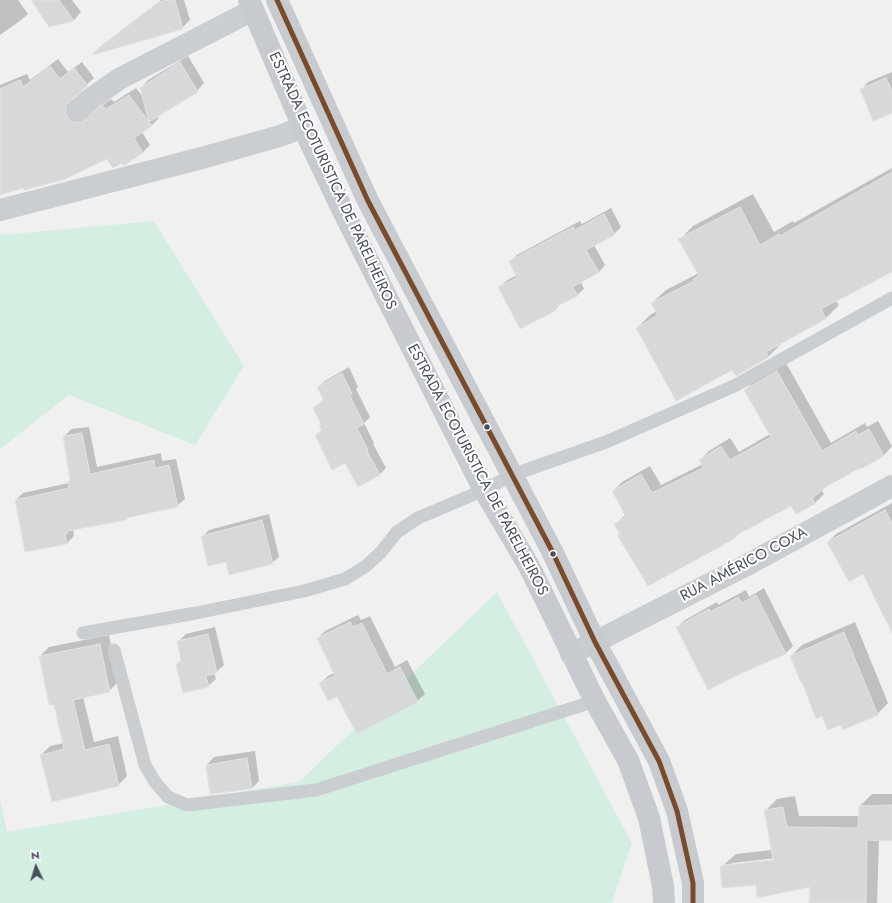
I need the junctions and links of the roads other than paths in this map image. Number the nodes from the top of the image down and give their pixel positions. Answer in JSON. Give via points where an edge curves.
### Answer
{"nodes":[{"id":1,"x":277,"y":0,"type":"edge"},
{"id":2,"x":251,"y":5,"type":"edge"},
{"id":3,"x":78,"y":110,"type":"dead end"},
{"id":4,"x":303,"y":127,"type":"junction"},
{"id":5,"x":368,"y":201,"type":"junction"},
{"id":6,"x":0,"y":210,"type":"edge"},
{"id":7,"x":343,"y":211,"type":"junction"},
{"id":8,"x":892,"y":298,"type":"edge"},
{"id":9,"x":512,"y":475,"type":"junction"},
{"id":10,"x":892,"y":486,"type":"edge"},
{"id":11,"x":484,"y":490,"type":"junction"},
{"id":12,"x":83,"y":633,"type":"dead end"},
{"id":13,"x":595,"y":642,"type":"junction"},
{"id":14,"x":114,"y":650,"type":"dead end"},
{"id":15,"x":571,"y":654,"type":"junction"},
{"id":16,"x":595,"y":702,"type":"junction"},
{"id":17,"x":664,"y":903,"type":"edge"},
{"id":18,"x":693,"y":903,"type":"edge"}],
"edges":[{"from":1,"to":5,"type":"main road","name":"ESTRADA ECOTURISTICA DE PARELHEIROS"},
{"from":2,"to":3,"type":"street","via":[[119,79]]},
{"from":2,"to":4,"type":"main road","name":"ESTRADA ECOTURISTICA DE PARELHEIROS"},
{"from":4,"to":6,"type":"street","via":[[198,159]]},
{"from":4,"to":7,"type":"main road","name":"ESTRADA ECOTURISTICA DE PARELHEIROS"},
{"from":5,"to":7,"type":"main road"},
{"from":5,"to":9,"type":"main road","name":"ESTRADA ECOTURISTICA DE PARELHEIROS"},
{"from":7,"to":11,"type":"main road","name":"ESTRADA ECOTURISTICA DE PARELHEIROS"},
{"from":8,"to":9,"type":"lane","via":[[734,386],[606,442]]},
{"from":9,"to":11,"type":"lane"},
{"from":9,"to":13,"type":"main road","name":"ESTRADA ECOTURISTICA DE PARELHEIROS"},
{"from":10,"to":13,"type":"street","name":"RUA AMÉRICO COXA","via":[[743,567]]},
{"from":11,"to":12,"type":"lane","via":[[418,518],[397,532],[382,552],[366,566],[345,579],[304,591]]},
{"from":11,"to":15,"type":"main road","name":"ESTRADA ECOTURISTICA DE PARELHEIROS","via":[[529,566]]},
{"from":13,"to":15,"type":"street","name":"RUA AMÉRICO COXA"},
{"from":13,"to":18,"type":"main road","name":"ESTRADA ECOTURISTICA DE PARELHEIROS","via":[[659,761],[677,811],[693,883]]},
{"from":14,"to":16,"type":"lane","via":[[145,765],[168,797],[187,805],[316,790]]},
{"from":15,"to":16,"type":"main road","name":"ESTRADA ECOTURISTICA DE PARELHEIROS"},
{"from":16,"to":17,"type":"main road","name":"ESTRADA ECOTURISTICA DE PARELHEIROS","via":[[628,760],[649,818]]}]}
